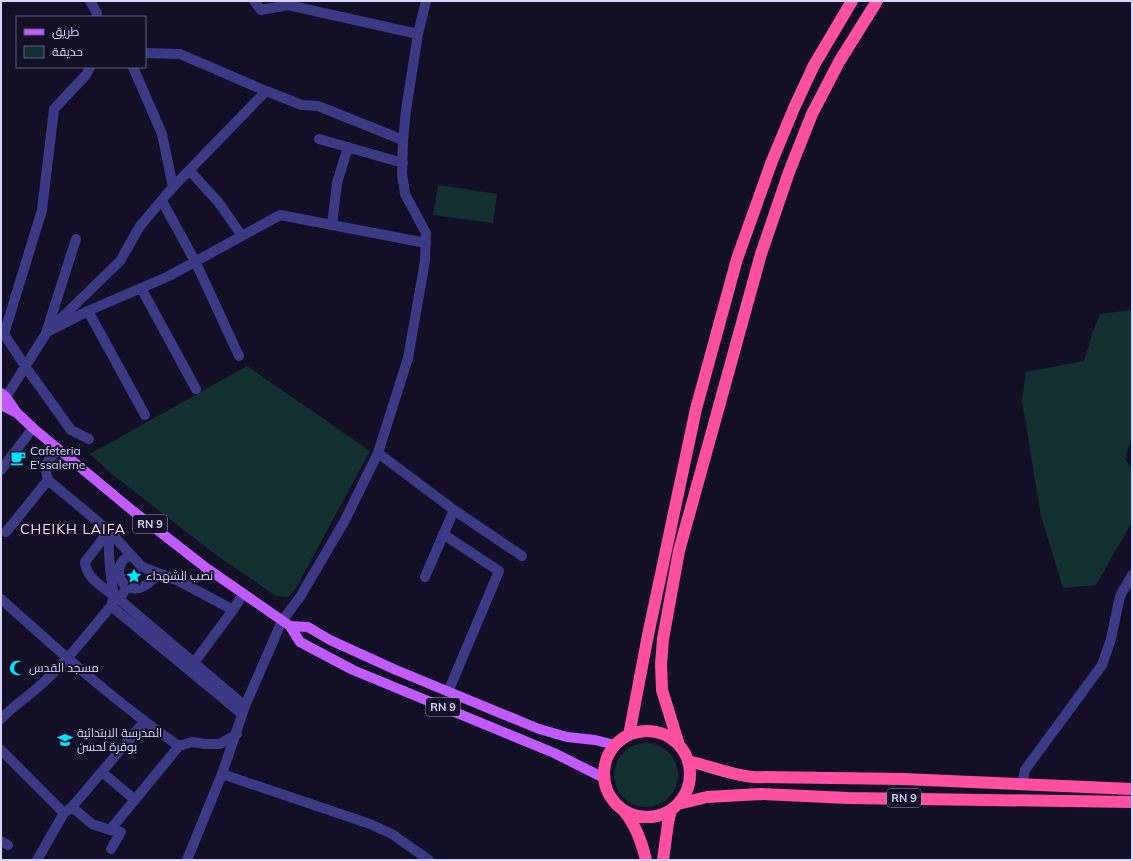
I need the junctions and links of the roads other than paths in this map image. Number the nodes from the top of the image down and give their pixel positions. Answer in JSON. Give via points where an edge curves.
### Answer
{"nodes":[{"id":1,"x":90,"y":1,"type":"edge"},
{"id":2,"x":254,"y":1,"type":"edge"},
{"id":3,"x":426,"y":1,"type":"edge"},
{"id":4,"x":852,"y":1,"type":"edge"},
{"id":5,"x":878,"y":1,"type":"edge"},
{"id":6,"x":96,"y":16,"type":"edge"},
{"id":7,"x":418,"y":34,"type":"junction"},
{"id":8,"x":146,"y":54,"type":"edge"},
{"id":9,"x":90,"y":68,"type":"edge"},
{"id":10,"x":133,"y":68,"type":"edge"},
{"id":11,"x":266,"y":91,"type":"junction"},
{"id":12,"x":319,"y":139,"type":"dead end"},
{"id":13,"x":403,"y":140,"type":"junction"},
{"id":14,"x":348,"y":147,"type":"junction"},
{"id":15,"x":403,"y":163,"type":"junction"},
{"id":16,"x":190,"y":171,"type":"junction"},
{"id":17,"x":173,"y":187,"type":"junction"},
{"id":18,"x":162,"y":201,"type":"junction"},
{"id":19,"x":332,"y":225,"type":"junction"},
{"id":20,"x":242,"y":236,"type":"junction"},
{"id":21,"x":76,"y":239,"type":"dead end"},
{"id":22,"x":426,"y":244,"type":"junction"},
{"id":23,"x":196,"y":262,"type":"junction"},
{"id":24,"x":141,"y":288,"type":"junction"},
{"id":25,"x":88,"y":311,"type":"junction"},
{"id":26,"x":46,"y":332,"type":"junction"},
{"id":27,"x":3,"y":333,"type":"edge"},
{"id":28,"x":239,"y":356,"type":"dead end"},
{"id":29,"x":25,"y":366,"type":"junction"},
{"id":30,"x":196,"y":389,"type":"dead end"},
{"id":31,"x":3,"y":399,"type":"edge"},
{"id":32,"x":145,"y":415,"type":"dead end"},
{"id":33,"x":33,"y":428,"type":"junction"},
{"id":34,"x":89,"y":439,"type":"dead end"},
{"id":35,"x":58,"y":449,"type":"junction"},
{"id":36,"x":378,"y":453,"type":"junction"},
{"id":37,"x":1,"y":470,"type":"edge"},
{"id":38,"x":48,"y":480,"type":"junction"},
{"id":39,"x":454,"y":510,"type":"junction"},
{"id":40,"x":109,"y":531,"type":"junction"},
{"id":41,"x":6,"y":532,"type":"dead end"},
{"id":42,"x":443,"y":534,"type":"junction"},
{"id":43,"x":130,"y":555,"type":"junction"},
{"id":44,"x":522,"y":556,"type":"dead end"},
{"id":45,"x":158,"y":574,"type":"junction"},
{"id":46,"x":1132,"y":575,"type":"edge"},
{"id":47,"x":425,"y":577,"type":"dead end"},
{"id":48,"x":126,"y":587,"type":"junction"},
{"id":49,"x":243,"y":594,"type":"junction"},
{"id":50,"x":1,"y":599,"type":"edge"},
{"id":51,"x":115,"y":601,"type":"junction"},
{"id":52,"x":233,"y":610,"type":"junction"},
{"id":53,"x":286,"y":623,"type":"junction"},
{"id":54,"x":68,"y":659,"type":"junction"},
{"id":55,"x":191,"y":667,"type":"junction"},
{"id":56,"x":448,"y":692,"type":"junction"},
{"id":57,"x":6,"y":709,"type":"edge"},
{"id":58,"x":244,"y":710,"type":"junction"},
{"id":59,"x":1,"y":718,"type":"edge"},
{"id":60,"x":144,"y":722,"type":"junction"},
{"id":61,"x":236,"y":734,"type":"junction"},
{"id":62,"x":629,"y":735,"type":"junction"},
{"id":63,"x":615,"y":745,"type":"junction"},
{"id":64,"x":679,"y":745,"type":"junction"},
{"id":65,"x":179,"y":746,"type":"junction"},
{"id":66,"x":1,"y":750,"type":"edge"},
{"id":67,"x":688,"y":761,"type":"junction"},
{"id":68,"x":102,"y":772,"type":"junction"},
{"id":69,"x":222,"y":774,"type":"junction"},
{"id":70,"x":604,"y":778,"type":"junction"},
{"id":71,"x":1022,"y":785,"type":"junction"},
{"id":72,"x":1132,"y":789,"type":"edge"},
{"id":73,"x":135,"y":800,"type":"junction"},
{"id":74,"x":1132,"y":802,"type":"edge"},
{"id":75,"x":72,"y":807,"type":"junction"},
{"id":76,"x":674,"y":807,"type":"junction"},
{"id":77,"x":623,"y":810,"type":"junction"},
{"id":78,"x":64,"y":813,"type":"junction"},
{"id":79,"x":110,"y":830,"type":"junction"},
{"id":80,"x":110,"y":849,"type":"dead end"},
{"id":81,"x":37,"y":860,"type":"edge"},
{"id":82,"x":188,"y":860,"type":"edge"},
{"id":83,"x":429,"y":860,"type":"edge"},
{"id":84,"x":646,"y":860,"type":"edge"},
{"id":85,"x":663,"y":860,"type":"edge"}],
"edges":[{"from":1,"to":6,"type":"street"},
{"from":2,"to":7,"type":"street","via":[[261,10],[288,5]]},
{"from":3,"to":7,"type":"street"},
{"from":4,"to":62,"type":"highway","via":[[814,65],[794,108],[737,259],[696,409]]},
{"from":5,"to":64,"type":"highway","via":[[832,75],[812,114],[789,172],[761,254],[679,552],[661,664],[662,690]]},
{"from":7,"to":13,"type":"street"},
{"from":8,"to":11,"type":"street","via":[[180,54]]},
{"from":9,"to":27,"type":"street","via":[[86,76],[54,109],[42,210]]},
{"from":10,"to":17,"type":"street","via":[[162,134]]},
{"from":11,"to":13,"type":"street","via":[[302,105],[318,106]]},
{"from":11,"to":16,"type":"street"},
{"from":12,"to":14,"type":"street"},
{"from":13,"to":15,"type":"street"},
{"from":14,"to":15,"type":"street"},
{"from":14,"to":19,"type":"street","via":[[337,182]]},
{"from":15,"to":22,"type":"street","via":[[405,194],[426,233]]},
{"from":16,"to":17,"type":"street"},
{"from":16,"to":20,"type":"street","via":[[219,204]]},
{"from":17,"to":18,"type":"street"},
{"from":18,"to":23,"type":"street"},
{"from":18,"to":26,"type":"street","via":[[140,226],[120,261]]},
{"from":19,"to":20,"type":"street","via":[[280,215]]},
{"from":19,"to":22,"type":"street"},
{"from":20,"to":23,"type":"street"},
{"from":21,"to":26,"type":"street"},
{"from":22,"to":36,"type":"street","via":[[408,358]]},
{"from":23,"to":24,"type":"street"},
{"from":23,"to":28,"type":"street"},
{"from":24,"to":25,"type":"street"},
{"from":24,"to":30,"type":"street"},
{"from":25,"to":26,"type":"street"},
{"from":25,"to":32,"type":"street"},
{"from":26,"to":29,"type":"street"},
{"from":27,"to":29,"type":"street"},
{"from":29,"to":31,"type":"street"},
{"from":29,"to":34,"type":"street","via":[[71,430]]},
{"from":31,"to":33,"type":"main road","number":"RN 9"},
{"from":33,"to":35,"type":"main road","number":"RN 9"},
{"from":33,"to":37,"type":"street"},
{"from":35,"to":38,"type":"street","via":[[45,467]]},
{"from":35,"to":49,"type":"main road","number":"RN 9","via":[[139,516]]},
{"from":36,"to":39,"type":"street"},
{"from":36,"to":53,"type":"street","via":[[344,522]]},
{"from":38,"to":40,"type":"street"},
{"from":38,"to":41,"type":"street"},
{"from":39,"to":42,"type":"street"},
{"from":39,"to":44,"type":"street"},
{"from":40,"to":43,"type":"street"},
{"from":40,"to":51,"type":"street","via":[[110,574]]},
{"from":40,"to":51,"type":"street","via":[[85,562],[85,569]]},
{"from":42,"to":47,"type":"street"},
{"from":42,"to":56,"type":"street","via":[[499,571]]},
{"from":43,"to":45,"type":"street","via":[[142,567]]},
{"from":43,"to":48,"type":"street","via":[[122,562],[119,572]]},
{"from":45,"to":48,"type":"street","via":[[142,588],[135,590]]},
{"from":45,"to":52,"type":"street","via":[[165,575]]},
{"from":46,"to":71,"type":"street","via":[[1120,596],[1102,666],[1024,770]]},
{"from":48,"to":51,"type":"street"},
{"from":49,"to":52,"type":"street"},
{"from":49,"to":53,"type":"main road","number":"RN 9"},
{"from":50,"to":54,"type":"street"},
{"from":51,"to":54,"type":"street"},
{"from":51,"to":55,"type":"street"},
{"from":52,"to":55,"type":"street"},
{"from":53,"to":56,"type":"main road","number":"RN 9","via":[[308,627],[341,645]]},
{"from":53,"to":58,"type":"street"},
{"from":53,"to":70,"type":"main road","number":"RN 9","via":[[300,642],[353,670],[554,753]]},
{"from":54,"to":57,"type":"street","via":[[36,689]]},
{"from":54,"to":60,"type":"street"},
{"from":55,"to":58,"type":"street"},
{"from":56,"to":63,"type":"main road","number":"RN 9","via":[[539,729],[567,737]]},
{"from":57,"to":59,"type":"street"},
{"from":58,"to":61,"type":"street"},
{"from":60,"to":65,"type":"street"},
{"from":60,"to":68,"type":"street"},
{"from":61,"to":65,"type":"street","via":[[220,744],[192,742]]},
{"from":61,"to":69,"type":"street"},
{"from":62,"to":63,"type":"highway"},
{"from":62,"to":64,"type":"highway","via":[[656,732]]},
{"from":63,"to":70,"type":"highway","via":[[606,760]]},
{"from":64,"to":67,"type":"highway"},
{"from":65,"to":73,"type":"street"},
{"from":66,"to":78,"type":"street"},
{"from":67,"to":71,"type":"highway","number":"RN 9","via":[[741,776],[903,779]]},
{"from":67,"to":76,"type":"highway","via":[[690,779],[683,797]]},
{"from":68,"to":73,"type":"street"},
{"from":68,"to":75,"type":"street"},
{"from":69,"to":82,"type":"street"},
{"from":69,"to":83,"type":"street","via":[[370,824],[392,834]]},
{"from":70,"to":77,"type":"highway","via":[[612,799]]},
{"from":71,"to":72,"type":"highway","number":"RN 9"},
{"from":73,"to":79,"type":"street"},
{"from":74,"to":76,"type":"highway","number":"RN 9","via":[[848,798],[761,794],[707,797]]},
{"from":75,"to":78,"type":"street"},
{"from":75,"to":79,"type":"street","via":[[92,824]]},
{"from":76,"to":77,"type":"highway","number":"RN 9","via":[[664,814],[647,817]]},
{"from":76,"to":85,"type":"highway","via":[[668,823]]},
{"from":77,"to":84,"type":"highway","via":[[636,832]]},
{"from":78,"to":81,"type":"street"},
{"from":79,"to":80,"type":"street","via":[[121,832]]}]}
